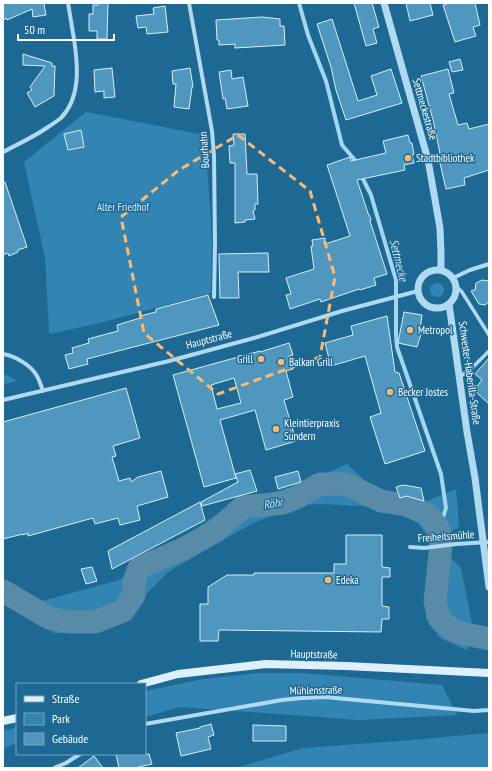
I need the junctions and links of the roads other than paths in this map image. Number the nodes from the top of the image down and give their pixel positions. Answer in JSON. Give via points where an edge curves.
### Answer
{"nodes":[{"id":1,"x":68,"y":3,"type":"edge"},
{"id":2,"x":189,"y":3,"type":"edge"},
{"id":3,"x":384,"y":3,"type":"edge"},
{"id":4,"x":3,"y":152,"type":"edge"},
{"id":5,"x":489,"y":264,"type":"edge"},
{"id":6,"x":441,"y":270,"type":"junction"},
{"id":7,"x":453,"y":278,"type":"junction"},
{"id":8,"x":456,"y":286,"type":"junction"},
{"id":9,"x":418,"y":291,"type":"junction"},
{"id":10,"x":214,"y":297,"type":"dead end"},
{"id":11,"x":449,"y":304,"type":"junction"},
{"id":12,"x":489,"y":335,"type":"edge"},
{"id":13,"x":489,"y":352,"type":"edge"},
{"id":14,"x":3,"y":354,"type":"edge"},
{"id":15,"x":460,"y":377,"type":"junction"},
{"id":16,"x":43,"y":391,"type":"junction"},
{"id":17,"x":3,"y":400,"type":"edge"},
{"id":18,"x":486,"y":542,"type":"edge"},
{"id":19,"x":410,"y":547,"type":"dead end"},
{"id":20,"x":489,"y":587,"type":"edge"},
{"id":21,"x":489,"y":673,"type":"edge"},
{"id":22,"x":145,"y":683,"type":"edge"},
{"id":23,"x":489,"y":710,"type":"edge"},
{"id":24,"x":16,"y":718,"type":"edge"},
{"id":25,"x":3,"y":721,"type":"edge"},
{"id":26,"x":146,"y":724,"type":"edge"},
{"id":27,"x":78,"y":755,"type":"edge"},
{"id":28,"x":54,"y":768,"type":"edge"}],
"edges":[{"from":1,"to":4,"type":"street","via":[[77,66],[72,101],[60,119],[30,139]]},
{"from":2,"to":10,"type":"street","name":"Bourhahn","via":[[212,131]]},
{"from":3,"to":6,"type":"street","name":"Settmeckestraße","via":[[428,160],[440,228]]},
{"from":5,"to":7,"type":"street"},
{"from":6,"to":7,"type":"street"},
{"from":6,"to":9,"type":"street","via":[[425,274]]},
{"from":7,"to":8,"type":"street"},
{"from":8,"to":11,"type":"street","via":[[454,299]]},
{"from":8,"to":12,"type":"street"},
{"from":9,"to":11,"type":"street","via":[[431,307],[444,307]]},
{"from":9,"to":16,"type":"street","name":"Hauptstraße","via":[[183,358]]},
{"from":11,"to":15,"type":"street","name":"Schwester-Haberilla-Straße"},
{"from":13,"to":15,"type":"street"},
{"from":14,"to":16,"type":"street","via":[[32,369]]},
{"from":15,"to":18,"type":"street","name":"Schwester-Haberilla-Straße"},
{"from":16,"to":17,"type":"street","name":"Hauptstraße"},
{"from":18,"to":19,"type":"street","name":"Freiheitsmühle","via":[[426,548]]},
{"from":18,"to":20,"type":"street","name":"Schwester-Haberilla-Straße"},
{"from":21,"to":22,"type":"main road","name":"Hauptstraße","via":[[266,664],[178,674]]},
{"from":23,"to":26,"type":"street","name":"Mühlenstraße","via":[[325,697],[269,702]]},
{"from":24,"to":25,"type":"main road"},
{"from":27,"to":28,"type":"street"}]}
